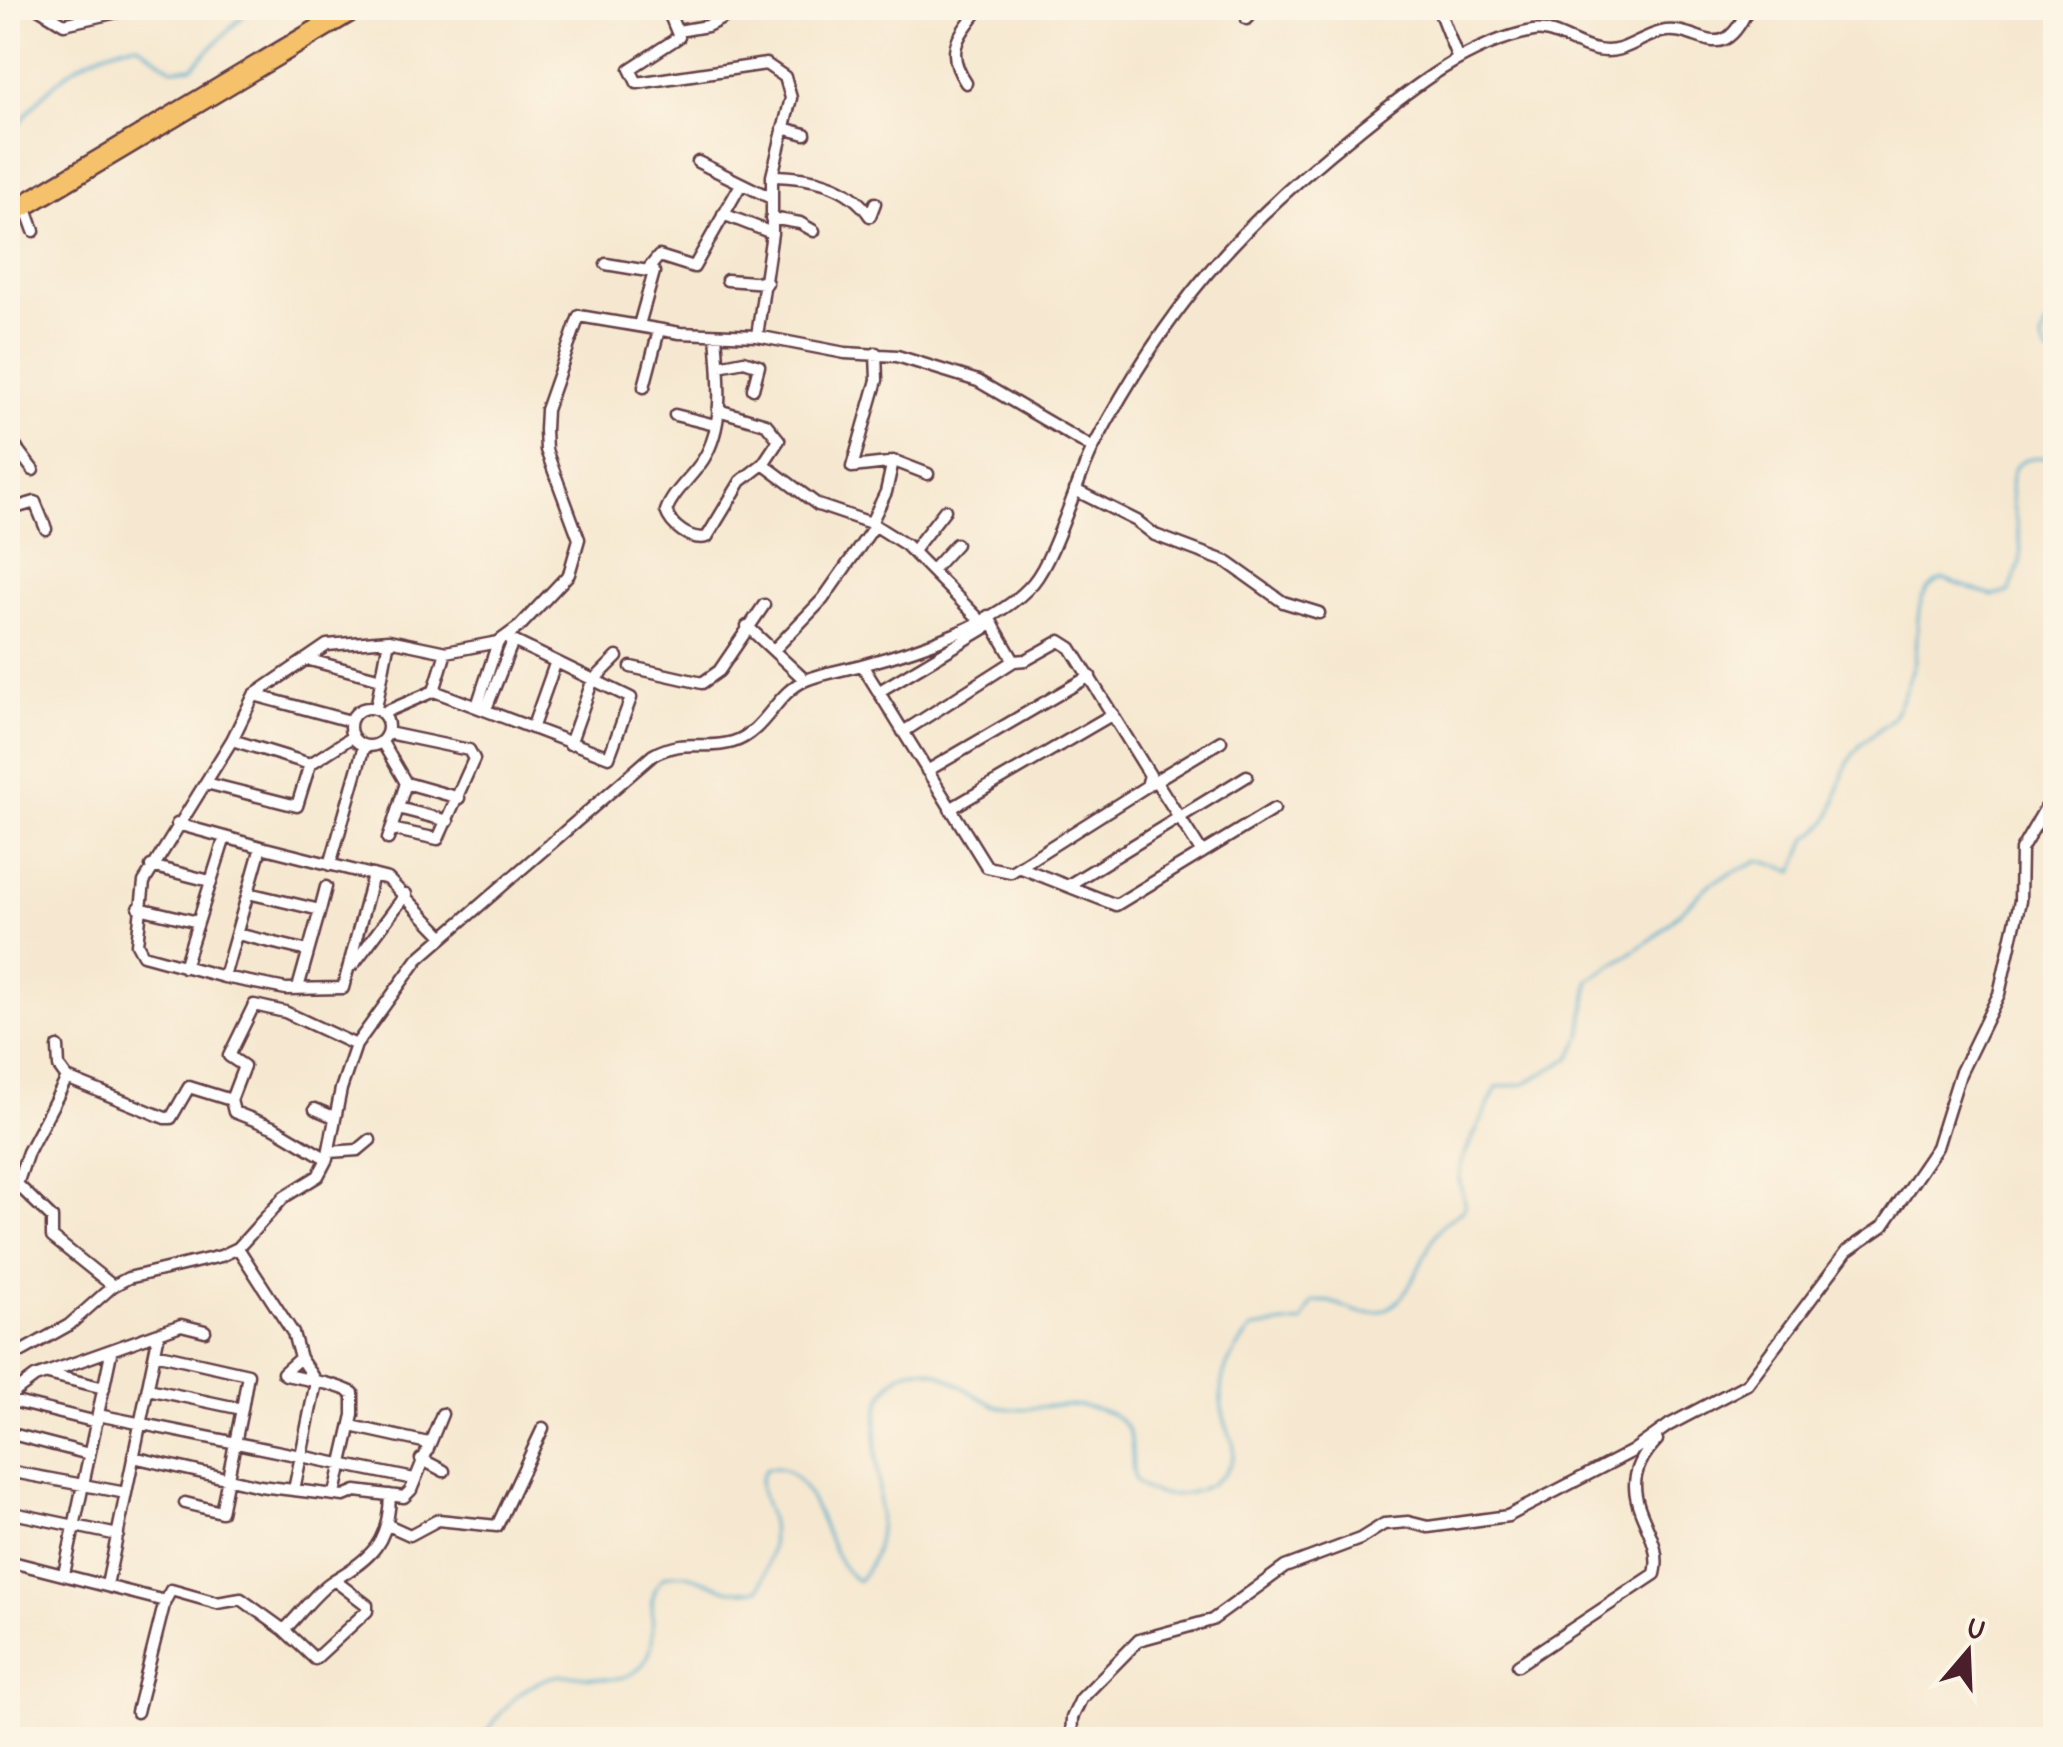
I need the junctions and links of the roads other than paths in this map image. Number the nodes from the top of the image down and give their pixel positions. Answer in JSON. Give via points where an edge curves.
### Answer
{"nodes":[{"id":1,"x":38,"y":8,"type":"edge"},
{"id":2,"x":135,"y":8,"type":"edge"},
{"id":3,"x":355,"y":8,"type":"edge"},
{"id":4,"x":667,"y":8,"type":"edge"},
{"id":5,"x":742,"y":8,"type":"edge"},
{"id":6,"x":980,"y":8,"type":"edge"},
{"id":7,"x":1257,"y":8,"type":"edge"},
{"id":8,"x":1438,"y":8,"type":"edge"},
{"id":9,"x":1748,"y":8,"type":"edge"},
{"id":10,"x":1246,"y":19,"type":"dead end"},
{"id":11,"x":678,"y":31,"type":"junction"},
{"id":12,"x":1458,"y":59,"type":"junction"},
{"id":13,"x":966,"y":83,"type":"dead end"},
{"id":14,"x":783,"y":128,"type":"junction"},
{"id":15,"x":805,"y":134,"type":"dead end"},
{"id":16,"x":698,"y":162,"type":"dead end"},
{"id":17,"x":772,"y":176,"type":"junction"},
{"id":18,"x":740,"y":186,"type":"junction"},
{"id":19,"x":771,"y":198,"type":"junction"},
{"id":20,"x":875,"y":203,"type":"dead end"},
{"id":21,"x":16,"y":210,"type":"edge"},
{"id":22,"x":723,"y":214,"type":"junction"},
{"id":23,"x":771,"y":218,"type":"junction"},
{"id":24,"x":34,"y":231,"type":"dead end"},
{"id":25,"x":814,"y":231,"type":"dead end"},
{"id":26,"x":772,"y":233,"type":"junction"},
{"id":27,"x":606,"y":264,"type":"dead end"},
{"id":28,"x":649,"y":268,"type":"junction"},
{"id":29,"x":727,"y":280,"type":"dead end"},
{"id":30,"x":767,"y":283,"type":"junction"},
{"id":31,"x":639,"y":326,"type":"junction"},
{"id":32,"x":659,"y":330,"type":"junction"},
{"id":33,"x":716,"y":335,"type":"junction"},
{"id":34,"x":757,"y":336,"type":"junction"},
{"id":35,"x":876,"y":352,"type":"junction"},
{"id":36,"x":719,"y":366,"type":"junction"},
{"id":37,"x":644,"y":386,"type":"dead end"},
{"id":38,"x":753,"y":389,"type":"dead end"},
{"id":39,"x":718,"y":410,"type":"junction"},
{"id":40,"x":675,"y":415,"type":"dead end"},
{"id":41,"x":715,"y":425,"type":"junction"},
{"id":42,"x":8,"y":437,"type":"edge"},
{"id":43,"x":1093,"y":448,"type":"junction"},
{"id":44,"x":892,"y":461,"type":"junction"},
{"id":45,"x":763,"y":464,"type":"junction"},
{"id":46,"x":33,"y":470,"type":"dead end"},
{"id":47,"x":928,"y":474,"type":"dead end"},
{"id":48,"x":1075,"y":490,"type":"junction"},
{"id":49,"x":8,"y":510,"type":"edge"},
{"id":50,"x":945,"y":510,"type":"dead end"},
{"id":51,"x":873,"y":524,"type":"junction"},
{"id":52,"x":46,"y":529,"type":"dead end"},
{"id":53,"x":956,"y":544,"type":"dead end"},
{"id":54,"x":913,"y":551,"type":"junction"},
{"id":55,"x":933,"y":569,"type":"junction"},
{"id":56,"x":764,"y":605,"type":"dead end"},
{"id":57,"x":1319,"y":613,"type":"dead end"},
{"id":58,"x":987,"y":620,"type":"junction"},
{"id":59,"x":747,"y":626,"type":"junction"},
{"id":60,"x":389,"y":640,"type":"junction"},
{"id":61,"x":506,"y":640,"type":"junction"},
{"id":62,"x":774,"y":650,"type":"junction"},
{"id":63,"x":446,"y":652,"type":"junction"},
{"id":64,"x":617,"y":657,"type":"dead end"},
{"id":65,"x":306,"y":659,"type":"junction"},
{"id":66,"x":1014,"y":661,"type":"junction"},
{"id":67,"x":555,"y":664,"type":"junction"},
{"id":68,"x":862,"y":665,"type":"junction"},
{"id":69,"x":630,"y":667,"type":"dead end"},
{"id":70,"x":1090,"y":676,"type":"junction"},
{"id":71,"x":381,"y":679,"type":"junction"},
{"id":72,"x":805,"y":680,"type":"junction"},
{"id":73,"x":592,"y":682,"type":"junction"},
{"id":74,"x":434,"y":690,"type":"junction"},
{"id":75,"x":878,"y":692,"type":"junction"},
{"id":76,"x":254,"y":696,"type":"junction"},
{"id":77,"x":482,"y":708,"type":"junction"},
{"id":78,"x":379,"y":710,"type":"junction"},
{"id":79,"x":1113,"y":714,"type":"junction"},
{"id":80,"x":350,"y":721,"type":"junction"},
{"id":81,"x":534,"y":726,"type":"junction"},
{"id":82,"x":904,"y":732,"type":"junction"},
{"id":83,"x":352,"y":737,"type":"junction"},
{"id":84,"x":385,"y":737,"type":"junction"},
{"id":85,"x":232,"y":740,"type":"junction"},
{"id":86,"x":1221,"y":741,"type":"dead end"},
{"id":87,"x":570,"y":744,"type":"junction"},
{"id":88,"x":364,"y":746,"type":"junction"},
{"id":89,"x":310,"y":764,"type":"junction"},
{"id":90,"x":927,"y":771,"type":"junction"},
{"id":91,"x":1247,"y":776,"type":"dead end"},
{"id":92,"x":206,"y":783,"type":"junction"},
{"id":93,"x":406,"y":783,"type":"junction"},
{"id":94,"x":1151,"y":783,"type":"junction"},
{"id":95,"x":2056,"y":790,"type":"edge"},
{"id":96,"x":460,"y":798,"type":"junction"},
{"id":97,"x":398,"y":808,"type":"junction"},
{"id":98,"x":950,"y":808,"type":"junction"},
{"id":99,"x":1274,"y":809,"type":"dead end"},
{"id":100,"x":1179,"y":817,"type":"junction"},
{"id":101,"x":448,"y":821,"type":"junction"},
{"id":102,"x":177,"y":824,"type":"junction"},
{"id":103,"x":225,"y":837,"type":"junction"},
{"id":104,"x":261,"y":848,"type":"junction"},
{"id":105,"x":1202,"y":853,"type":"junction"},
{"id":106,"x":330,"y":865,"type":"junction"},
{"id":107,"x":151,"y":866,"type":"junction"},
{"id":108,"x":1019,"y":867,"type":"junction"},
{"id":109,"x":372,"y":876,"type":"junction"},
{"id":110,"x":210,"y":881,"type":"junction"},
{"id":111,"x":1067,"y":886,"type":"junction"},
{"id":112,"x":326,"y":887,"type":"dead end"},
{"id":113,"x":248,"y":893,"type":"junction"},
{"id":114,"x":406,"y":894,"type":"junction"},
{"id":115,"x":139,"y":908,"type":"junction"},
{"id":116,"x":320,"y":910,"type":"junction"},
{"id":117,"x":198,"y":922,"type":"junction"},
{"id":118,"x":237,"y":934,"type":"junction"},
{"id":119,"x":442,"y":935,"type":"junction"},
{"id":120,"x":308,"y":952,"type":"junction"},
{"id":121,"x":184,"y":967,"type":"junction"},
{"id":122,"x":349,"y":970,"type":"junction"},
{"id":123,"x":224,"y":977,"type":"junction"},
{"id":124,"x":298,"y":988,"type":"junction"},
{"id":125,"x":356,"y":1046,"type":"junction"},
{"id":126,"x":58,"y":1047,"type":"dead end"},
{"id":127,"x":68,"y":1078,"type":"junction"},
{"id":128,"x":232,"y":1100,"type":"junction"},
{"id":129,"x":315,"y":1109,"type":"dead end"},
{"id":130,"x":334,"y":1116,"type":"junction"},
{"id":131,"x":370,"y":1140,"type":"dead end"},
{"id":132,"x":328,"y":1155,"type":"junction"},
{"id":133,"x":238,"y":1248,"type":"junction"},
{"id":134,"x":112,"y":1286,"type":"junction"},
{"id":135,"x":205,"y":1330,"type":"dead end"},
{"id":136,"x":159,"y":1333,"type":"junction"},
{"id":137,"x":111,"y":1353,"type":"junction"},
{"id":138,"x":155,"y":1353,"type":"junction"},
{"id":139,"x":300,"y":1358,"type":"junction"},
{"id":140,"x":8,"y":1359,"type":"edge"},
{"id":141,"x":47,"y":1374,"type":"junction"},
{"id":142,"x":316,"y":1382,"type":"junction"},
{"id":143,"x":104,"y":1388,"type":"junction"},
{"id":144,"x":148,"y":1388,"type":"junction"},
{"id":145,"x":8,"y":1398,"type":"edge"},
{"id":146,"x":242,"y":1409,"type":"junction"},
{"id":147,"x":442,"y":1414,"type":"dead end"},
{"id":148,"x":97,"y":1418,"type":"junction"},
{"id":149,"x":1676,"y":1422,"type":"junction"},
{"id":150,"x":140,"y":1424,"type":"junction"},
{"id":151,"x":351,"y":1426,"type":"junction"},
{"id":152,"x":543,"y":1428,"type":"dead end"},
{"id":153,"x":8,"y":1433,"type":"edge"},
{"id":154,"x":235,"y":1443,"type":"junction"},
{"id":155,"x":428,"y":1443,"type":"junction"},
{"id":156,"x":89,"y":1454,"type":"junction"},
{"id":157,"x":302,"y":1456,"type":"junction"},
{"id":158,"x":134,"y":1457,"type":"junction"},
{"id":159,"x":421,"y":1459,"type":"junction"},
{"id":160,"x":342,"y":1465,"type":"junction"},
{"id":161,"x":8,"y":1471,"type":"edge"},
{"id":162,"x":444,"y":1472,"type":"dead end"},
{"id":163,"x":228,"y":1479,"type":"junction"},
{"id":164,"x":414,"y":1480,"type":"junction"},
{"id":165,"x":83,"y":1486,"type":"junction"},
{"id":166,"x":336,"y":1489,"type":"dead end"},
{"id":167,"x":294,"y":1490,"type":"junction"},
{"id":168,"x":126,"y":1493,"type":"junction"},
{"id":169,"x":390,"y":1496,"type":"junction"},
{"id":170,"x":185,"y":1503,"type":"dead end"},
{"id":171,"x":8,"y":1512,"type":"edge"},
{"id":172,"x":388,"y":1525,"type":"junction"},
{"id":173,"x":74,"y":1526,"type":"junction"},
{"id":174,"x":118,"y":1535,"type":"junction"},
{"id":175,"x":8,"y":1561,"type":"edge"},
{"id":176,"x":64,"y":1574,"type":"junction"},
{"id":177,"x":334,"y":1580,"type":"junction"},
{"id":178,"x":106,"y":1585,"type":"junction"},
{"id":179,"x":165,"y":1601,"type":"junction"},
{"id":180,"x":284,"y":1630,"type":"junction"},
{"id":181,"x":1518,"y":1664,"type":"dead end"},
{"id":182,"x":138,"y":1712,"type":"dead end"},
{"id":183,"x":1071,"y":1740,"type":"edge"}],
"edges":[{"from":1,"to":2,"type":"street","via":[[64,24]]},
{"from":3,"to":21,"type":"highway"},
{"from":4,"to":11,"type":"street"},
{"from":5,"to":11,"type":"street","via":[[707,26]]},
{"from":6,"to":13,"type":"street","via":[[953,46]]},
{"from":7,"to":10,"type":"street"},
{"from":8,"to":12,"type":"street"},
{"from":9,"to":12,"type":"street","via":[[1726,38],[1662,32],[1632,47],[1600,51],[1538,30]]},
{"from":11,"to":14,"type":"street","via":[[676,40],[630,68],[637,82],[771,65],[789,85]]},
{"from":12,"to":43,"type":"street","via":[[1264,208],[1177,306]]},
{"from":14,"to":15,"type":"street"},
{"from":14,"to":17,"type":"street"},
{"from":16,"to":18,"type":"street"},
{"from":17,"to":19,"type":"street"},
{"from":17,"to":20,"type":"street","via":[[823,182],[857,198],[870,216]]},
{"from":18,"to":19,"type":"street"},
{"from":18,"to":22,"type":"street"},
{"from":19,"to":23,"type":"street"},
{"from":21,"to":24,"type":"street"},
{"from":22,"to":26,"type":"street"},
{"from":22,"to":28,"type":"street","via":[[694,267],[659,256]]},
{"from":23,"to":25,"type":"street"},
{"from":23,"to":26,"type":"street"},
{"from":26,"to":30,"type":"street"},
{"from":27,"to":28,"type":"street"},
{"from":28,"to":31,"type":"street","via":[[654,274]]},
{"from":29,"to":30,"type":"street"},
{"from":30,"to":34,"type":"street"},
{"from":31,"to":32,"type":"street"},
{"from":31,"to":61,"type":"street","via":[[576,318],[545,430],[578,548],[568,574]]},
{"from":32,"to":33,"type":"street"},
{"from":32,"to":37,"type":"street"},
{"from":33,"to":34,"type":"street"},
{"from":33,"to":36,"type":"street"},
{"from":34,"to":35,"type":"street","via":[[845,353]]},
{"from":35,"to":43,"type":"street","via":[[978,381]]},
{"from":35,"to":44,"type":"street","via":[[876,380],[852,467]]},
{"from":36,"to":38,"type":"street","via":[[759,366]]},
{"from":36,"to":39,"type":"street"},
{"from":39,"to":41,"type":"street"},
{"from":39,"to":45,"type":"street","via":[[770,427],[779,440]]},
{"from":40,"to":41,"type":"street"},
{"from":41,"to":45,"type":"street","via":[[710,449],[666,508],[671,523],[706,536],[742,481]]},
{"from":42,"to":46,"type":"street"},
{"from":43,"to":48,"type":"street"},
{"from":44,"to":47,"type":"street"},
{"from":44,"to":51,"type":"street"},
{"from":45,"to":51,"type":"street","via":[[818,506]]},
{"from":48,"to":57,"type":"street","via":[[1154,536],[1227,562],[1282,602]]},
{"from":48,"to":58,"type":"street","via":[[1034,583]]},
{"from":49,"to":52,"type":"street","via":[[34,502]]},
{"from":50,"to":54,"type":"street"},
{"from":51,"to":54,"type":"street"},
{"from":51,"to":62,"type":"street","via":[[823,599]]},
{"from":53,"to":55,"type":"street"},
{"from":54,"to":55,"type":"street"},
{"from":55,"to":58,"type":"street"},
{"from":56,"to":59,"type":"street"},
{"from":58,"to":66,"type":"street"},
{"from":58,"to":68,"type":"street"},
{"from":58,"to":75,"type":"street"},
{"from":59,"to":62,"type":"street"},
{"from":59,"to":69,"type":"street","via":[[719,671],[702,683]]},
{"from":60,"to":63,"type":"street"},
{"from":60,"to":65,"type":"street","via":[[327,646]]},
{"from":60,"to":71,"type":"street"},
{"from":61,"to":63,"type":"street"},
{"from":61,"to":67,"type":"street"},
{"from":61,"to":77,"type":"street"},
{"from":62,"to":72,"type":"street"},
{"from":63,"to":74,"type":"street"},
{"from":64,"to":73,"type":"street"},
{"from":65,"to":71,"type":"street"},
{"from":65,"to":76,"type":"street"},
{"from":66,"to":70,"type":"street","via":[[1065,642]]},
{"from":66,"to":82,"type":"street"},
{"from":67,"to":73,"type":"street"},
{"from":67,"to":81,"type":"street"},
{"from":68,"to":72,"type":"street"},
{"from":68,"to":75,"type":"street"},
{"from":70,"to":79,"type":"street"},
{"from":70,"to":90,"type":"street"},
{"from":71,"to":78,"type":"street"},
{"from":72,"to":119,"type":"street","via":[[753,732],[733,742],[681,743],[653,755]]},
{"from":73,"to":87,"type":"street"},
{"from":73,"to":87,"type":"street","via":[[631,702],[607,758]]},
{"from":74,"to":77,"type":"street"},
{"from":74,"to":78,"type":"street"},
{"from":75,"to":82,"type":"street"},
{"from":76,"to":80,"type":"street"},
{"from":76,"to":85,"type":"street"},
{"from":77,"to":81,"type":"street"},
{"from":78,"to":80,"type":"street","via":[[360,709]]},
{"from":78,"to":84,"type":"street"},
{"from":79,"to":94,"type":"street"},
{"from":79,"to":98,"type":"street"},
{"from":80,"to":83,"type":"street"},
{"from":81,"to":87,"type":"street"},
{"from":82,"to":90,"type":"street"},
{"from":83,"to":88,"type":"street"},
{"from":83,"to":89,"type":"street"},
{"from":84,"to":88,"type":"street"},
{"from":84,"to":93,"type":"street"},
{"from":84,"to":96,"type":"street","via":[[472,752]]},
{"from":85,"to":89,"type":"street"},
{"from":85,"to":92,"type":"street"},
{"from":86,"to":94,"type":"street"},
{"from":88,"to":106,"type":"street"},
{"from":89,"to":92,"type":"street","via":[[294,807]]},
{"from":90,"to":98,"type":"street"},
{"from":91,"to":100,"type":"street"},
{"from":92,"to":102,"type":"street"},
{"from":93,"to":96,"type":"street"},
{"from":93,"to":97,"type":"street"},
{"from":94,"to":100,"type":"street"},
{"from":94,"to":108,"type":"street"},
{"from":95,"to":149,"type":"street","via":[[2021,850],[2020,900],[1999,994],[1960,1074],[1937,1147],[1883,1226],[1847,1252],[1747,1384]]},
{"from":96,"to":101,"type":"street"},
{"from":97,"to":101,"type":"street"},
{"from":97,"to":101,"type":"street","via":[[390,834],[436,840]]},
{"from":98,"to":108,"type":"street","via":[[987,867],[1002,874]]},
{"from":99,"to":105,"type":"street"},
{"from":100,"to":105,"type":"street"},
{"from":100,"to":111,"type":"street"},
{"from":102,"to":103,"type":"street"},
{"from":102,"to":107,"type":"street"},
{"from":103,"to":104,"type":"street"},
{"from":103,"to":110,"type":"street"},
{"from":104,"to":106,"type":"street"},
{"from":104,"to":113,"type":"street"},
{"from":105,"to":111,"type":"street","via":[[1116,905]]},
{"from":106,"to":109,"type":"street"},
{"from":107,"to":110,"type":"street"},
{"from":107,"to":115,"type":"street"},
{"from":108,"to":111,"type":"street"},
{"from":109,"to":114,"type":"street"},
{"from":109,"to":122,"type":"street"},
{"from":110,"to":117,"type":"street"},
{"from":112,"to":116,"type":"street"},
{"from":113,"to":116,"type":"street"},
{"from":113,"to":118,"type":"street"},
{"from":114,"to":119,"type":"street"},
{"from":114,"to":122,"type":"street"},
{"from":115,"to":117,"type":"street"},
{"from":115,"to":121,"type":"street","via":[[138,950]]},
{"from":116,"to":120,"type":"street"},
{"from":117,"to":121,"type":"street"},
{"from":118,"to":120,"type":"street"},
{"from":118,"to":123,"type":"street"},
{"from":119,"to":125,"type":"street"},
{"from":120,"to":124,"type":"street"},
{"from":121,"to":123,"type":"street"},
{"from":122,"to":124,"type":"street","via":[[343,988]]},
{"from":123,"to":124,"type":"street"},
{"from":125,"to":128,"type":"street","via":[[285,1012],[254,1005],[229,1056],[244,1066]]},
{"from":125,"to":130,"type":"street"},
{"from":126,"to":127,"type":"street","via":[[59,1067]]},
{"from":127,"to":128,"type":"street","via":[[169,1118],[189,1087]]},
{"from":127,"to":134,"type":"street","via":[[17,1184],[52,1218],[52,1237]]},
{"from":128,"to":132,"type":"street","via":[[234,1112]]},
{"from":129,"to":130,"type":"street"},
{"from":130,"to":132,"type":"street"},
{"from":131,"to":132,"type":"street","via":[[358,1150]]},
{"from":132,"to":133,"type":"street","via":[[318,1176],[284,1197]]},
{"from":133,"to":134,"type":"street"},
{"from":133,"to":139,"type":"street","via":[[293,1334]]},
{"from":134,"to":140,"type":"street","via":[[69,1325]]},
{"from":135,"to":136,"type":"street","via":[[188,1325]]},
{"from":136,"to":137,"type":"street"},
{"from":136,"to":138,"type":"street"},
{"from":137,"to":141,"type":"street"},
{"from":137,"to":143,"type":"street"},
{"from":138,"to":144,"type":"street"},
{"from":138,"to":146,"type":"street","via":[[248,1374]]},
{"from":139,"to":142,"type":"street"},
{"from":139,"to":142,"type":"street","via":[[283,1373]]},
{"from":141,"to":143,"type":"street"},
{"from":141,"to":145,"type":"street"},
{"from":142,"to":151,"type":"street","via":[[353,1393]]},
{"from":142,"to":157,"type":"street"},
{"from":143,"to":148,"type":"street"},
{"from":144,"to":146,"type":"street"},
{"from":144,"to":150,"type":"street"},
{"from":145,"to":148,"type":"street"},
{"from":146,"to":154,"type":"street"},
{"from":147,"to":155,"type":"street"},
{"from":148,"to":150,"type":"street"},
{"from":148,"to":156,"type":"street"},
{"from":149,"to":181,"type":"street","via":[[1637,1467],[1636,1497],[1657,1561],[1655,1574]]},
{"from":149,"to":183,"type":"street","via":[[1508,1516],[1428,1527],[1384,1524],[1360,1540],[1286,1567],[1212,1620],[1139,1640],[1081,1699]]},
{"from":150,"to":154,"type":"street"},
{"from":150,"to":158,"type":"street"},
{"from":151,"to":155,"type":"street"},
{"from":151,"to":160,"type":"street"},
{"from":152,"to":172,"type":"street","via":[[497,1526],[438,1520],[410,1535]]},
{"from":153,"to":156,"type":"street"},
{"from":154,"to":157,"type":"street"},
{"from":154,"to":163,"type":"street"},
{"from":155,"to":159,"type":"street"},
{"from":156,"to":165,"type":"street"},
{"from":157,"to":160,"type":"street"},
{"from":157,"to":167,"type":"street"},
{"from":158,"to":163,"type":"street"},
{"from":158,"to":168,"type":"street"},
{"from":159,"to":162,"type":"street"},
{"from":159,"to":164,"type":"street"},
{"from":160,"to":164,"type":"street"},
{"from":160,"to":166,"type":"street"},
{"from":161,"to":165,"type":"street"},
{"from":163,"to":167,"type":"street"},
{"from":163,"to":170,"type":"street","via":[[221,1512]]},
{"from":164,"to":169,"type":"street","via":[[408,1494]]},
{"from":165,"to":168,"type":"street"},
{"from":165,"to":173,"type":"street"},
{"from":167,"to":169,"type":"street"},
{"from":168,"to":174,"type":"street"},
{"from":169,"to":172,"type":"street"},
{"from":171,"to":173,"type":"street"},
{"from":172,"to":177,"type":"street","via":[[359,1567]]},
{"from":173,"to":174,"type":"street"},
{"from":173,"to":176,"type":"street"},
{"from":174,"to":178,"type":"street"},
{"from":175,"to":176,"type":"street"},
{"from":176,"to":178,"type":"street"},
{"from":177,"to":180,"type":"street"},
{"from":177,"to":180,"type":"street","via":[[367,1611],[315,1660]]},
{"from":178,"to":179,"type":"street"},
{"from":179,"to":180,"type":"street","via":[[172,1590],[217,1603],[241,1599]]},
{"from":179,"to":182,"type":"street"}]}
